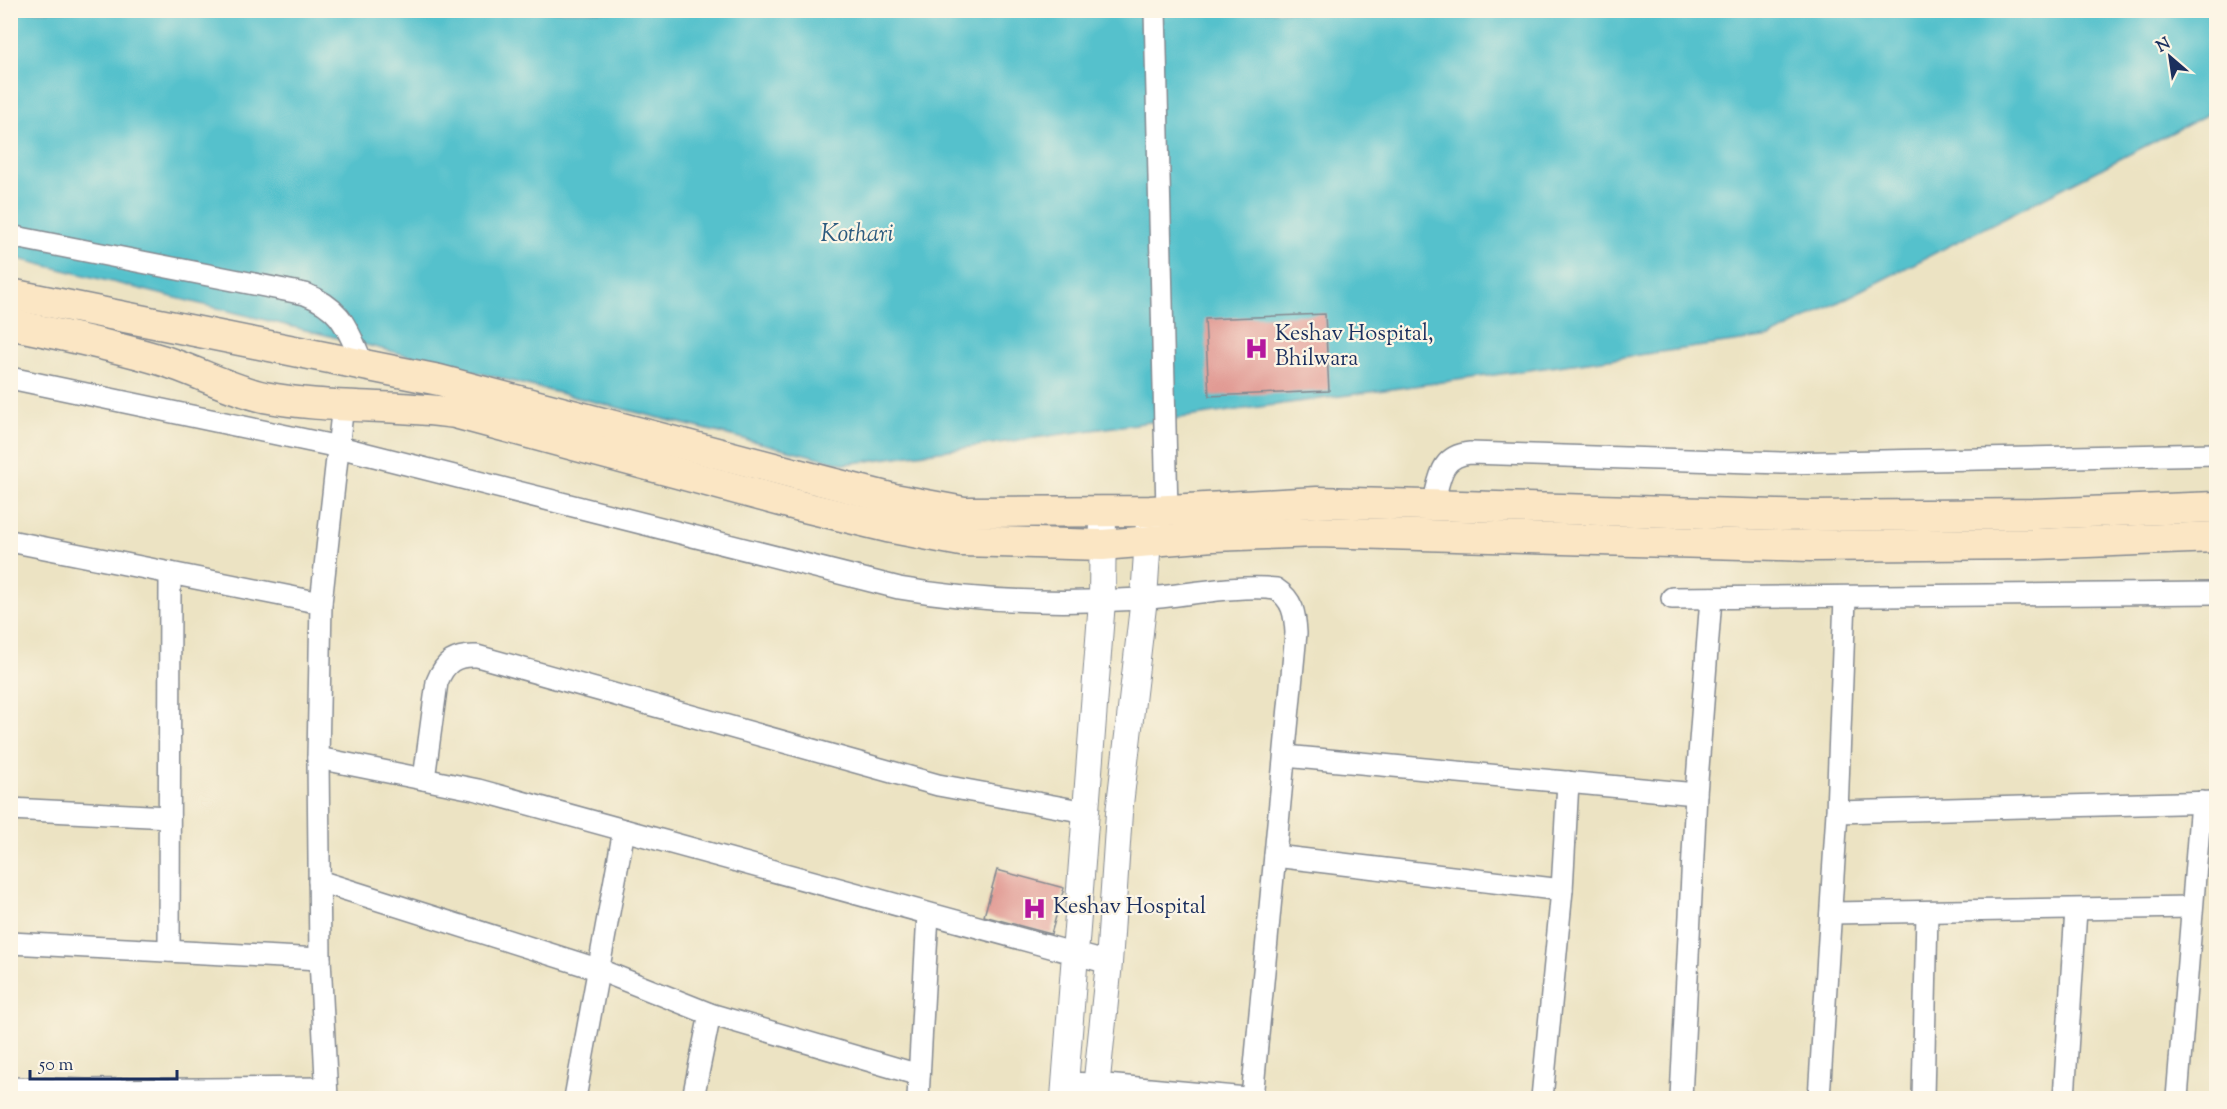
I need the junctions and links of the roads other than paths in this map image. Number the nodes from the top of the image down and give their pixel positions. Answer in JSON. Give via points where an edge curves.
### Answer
{"nodes":[{"id":1,"x":1155,"y":10,"type":"edge"},
{"id":2,"x":10,"y":237,"type":"edge"},
{"id":3,"x":10,"y":294,"type":"edge"},
{"id":4,"x":10,"y":324,"type":"edge"},
{"id":5,"x":364,"y":366,"type":"junction"},
{"id":6,"x":10,"y":378,"type":"edge"},
{"id":7,"x":343,"y":404,"type":"junction"},
{"id":8,"x":339,"y":447,"type":"junction"},
{"id":9,"x":2217,"y":454,"type":"edge"},
{"id":10,"x":1433,"y":506,"type":"junction"},
{"id":11,"x":2217,"y":507,"type":"edge"},
{"id":12,"x":1159,"y":511,"type":"junction"},
{"id":13,"x":1103,"y":512,"type":"junction"},
{"id":14,"x":2217,"y":537,"type":"edge"},
{"id":15,"x":10,"y":541,"type":"edge"},
{"id":16,"x":1149,"y":543,"type":"junction"},
{"id":17,"x":1102,"y":545,"type":"junction"},
{"id":18,"x":170,"y":573,"type":"junction"},
{"id":19,"x":2217,"y":593,"type":"edge"},
{"id":20,"x":1144,"y":598,"type":"junction"},
{"id":21,"x":1671,"y":598,"type":"dead end"},
{"id":22,"x":1711,"y":598,"type":"junction"},
{"id":23,"x":1845,"y":598,"type":"junction"},
{"id":24,"x":1102,"y":601,"type":"junction"},
{"id":25,"x":321,"y":603,"type":"junction"},
{"id":26,"x":1285,"y":756,"type":"junction"},
{"id":27,"x":318,"y":758,"type":"junction"},
{"id":28,"x":424,"y":779,"type":"junction"},
{"id":29,"x":1568,"y":782,"type":"junction"},
{"id":30,"x":1696,"y":794,"type":"junction"},
{"id":31,"x":2209,"y":802,"type":"edge"},
{"id":32,"x":10,"y":809,"type":"edge"},
{"id":33,"x":1086,"y":812,"type":"junction"},
{"id":34,"x":1837,"y":812,"type":"junction"},
{"id":35,"x":169,"y":817,"type":"junction"},
{"id":36,"x":624,"y":830,"type":"junction"},
{"id":37,"x":1275,"y":856,"type":"junction"},
{"id":38,"x":319,"y":881,"type":"junction"},
{"id":39,"x":1562,"y":890,"type":"junction"},
{"id":40,"x":2192,"y":907,"type":"junction"},
{"id":41,"x":2076,"y":909,"type":"junction"},
{"id":42,"x":1927,"y":912,"type":"junction"},
{"id":43,"x":1831,"y":913,"type":"junction"},
{"id":44,"x":928,"y":914,"type":"junction"},
{"id":45,"x":10,"y":943,"type":"edge"},
{"id":46,"x":169,"y":951,"type":"junction"},
{"id":47,"x":1077,"y":955,"type":"junction"},
{"id":48,"x":320,"y":959,"type":"junction"},
{"id":49,"x":1109,"y":963,"type":"junction"},
{"id":50,"x":597,"y":969,"type":"junction"},
{"id":51,"x":710,"y":1014,"type":"junction"},
{"id":52,"x":919,"y":1075,"type":"junction"},
{"id":53,"x":10,"y":1088,"type":"edge"},
{"id":54,"x":1064,"y":1091,"type":"edge"},
{"id":55,"x":1095,"y":1091,"type":"edge"},
{"id":56,"x":326,"y":1093,"type":"edge"},
{"id":57,"x":182,"y":1094,"type":"edge"},
{"id":58,"x":575,"y":1098,"type":"edge"},
{"id":59,"x":693,"y":1098,"type":"edge"},
{"id":60,"x":918,"y":1098,"type":"edge"},
{"id":61,"x":1246,"y":1098,"type":"edge"},
{"id":62,"x":1252,"y":1098,"type":"edge"},
{"id":63,"x":1542,"y":1098,"type":"edge"},
{"id":64,"x":1681,"y":1098,"type":"edge"},
{"id":65,"x":1819,"y":1098,"type":"edge"},
{"id":66,"x":1923,"y":1098,"type":"edge"},
{"id":67,"x":2064,"y":1098,"type":"edge"},
{"id":68,"x":2177,"y":1098,"type":"edge"}],
"edges":[{"from":1,"to":12,"type":"street"},
{"from":2,"to":5,"type":"street","via":[[305,294],[333,308]]},
{"from":3,"to":5,"type":"main road"},
{"from":4,"to":7,"type":"main road","via":[[160,360],[257,395]]},
{"from":5,"to":13,"type":"main road","via":[[459,386],[894,499],[964,512]]},
{"from":6,"to":8,"type":"street"},
{"from":7,"to":8,"type":"street"},
{"from":7,"to":17,"type":"main road","via":[[455,413],[800,506],[961,541]]},
{"from":8,"to":24,"type":"street","via":[[899,588],[977,600]]},
{"from":8,"to":25,"type":"street"},
{"from":9,"to":10,"type":"street","via":[[1782,463],[1470,453],[1449,459]]},
{"from":10,"to":11,"type":"main road","via":[[1812,516]]},
{"from":10,"to":12,"type":"main road","via":[[1317,502]]},
{"from":12,"to":13,"type":"main road"},
{"from":12,"to":16,"type":"street"},
{"from":13,"to":17,"type":"street"},
{"from":14,"to":16,"type":"main road","via":[[1811,546],[1317,532]]},
{"from":15,"to":18,"type":"street"},
{"from":16,"to":17,"type":"main road"},
{"from":16,"to":20,"type":"street"},
{"from":17,"to":24,"type":"street"},
{"from":18,"to":25,"type":"street"},
{"from":18,"to":35,"type":"street"},
{"from":19,"to":23,"type":"street"},
{"from":20,"to":24,"type":"street"},
{"from":20,"to":26,"type":"street","via":[[1266,588],[1283,594],[1293,608],[1296,633]]},
{"from":20,"to":49,"type":"street","via":[[1119,813]]},
{"from":21,"to":22,"type":"street"},
{"from":22,"to":23,"type":"street"},
{"from":22,"to":30,"type":"street"},
{"from":23,"to":34,"type":"street"},
{"from":24,"to":33,"type":"street"},
{"from":25,"to":27,"type":"street"},
{"from":26,"to":29,"type":"street"},
{"from":26,"to":37,"type":"street"},
{"from":27,"to":28,"type":"street"},
{"from":27,"to":38,"type":"street"},
{"from":28,"to":33,"type":"street","via":[[437,682],[451,659],[463,655],[938,785]]},
{"from":28,"to":36,"type":"street"},
{"from":29,"to":30,"type":"street"},
{"from":29,"to":39,"type":"street"},
{"from":30,"to":64,"type":"street"},
{"from":31,"to":34,"type":"street"},
{"from":31,"to":40,"type":"street"},
{"from":32,"to":35,"type":"street"},
{"from":33,"to":47,"type":"street"},
{"from":34,"to":43,"type":"street"},
{"from":35,"to":46,"type":"street"},
{"from":36,"to":44,"type":"street"},
{"from":36,"to":50,"type":"street"},
{"from":37,"to":39,"type":"street"},
{"from":37,"to":62,"type":"street"},
{"from":38,"to":48,"type":"street"},
{"from":38,"to":50,"type":"street"},
{"from":39,"to":63,"type":"street"},
{"from":40,"to":41,"type":"street"},
{"from":40,"to":68,"type":"street"},
{"from":41,"to":42,"type":"street"},
{"from":41,"to":67,"type":"street"},
{"from":42,"to":43,"type":"street"},
{"from":42,"to":66,"type":"street"},
{"from":43,"to":65,"type":"street"},
{"from":44,"to":47,"type":"street"},
{"from":44,"to":52,"type":"street"},
{"from":45,"to":46,"type":"street"},
{"from":46,"to":48,"type":"street"},
{"from":47,"to":49,"type":"street"},
{"from":47,"to":54,"type":"street"},
{"from":48,"to":56,"type":"street"},
{"from":49,"to":55,"type":"street"},
{"from":50,"to":51,"type":"street"},
{"from":50,"to":58,"type":"street"},
{"from":51,"to":52,"type":"street"},
{"from":51,"to":59,"type":"street"},
{"from":52,"to":60,"type":"street"},
{"from":53,"to":57,"type":"street"},
{"from":54,"to":55,"type":"street"},
{"from":55,"to":61,"type":"street"},
{"from":56,"to":57,"type":"street"}]}
